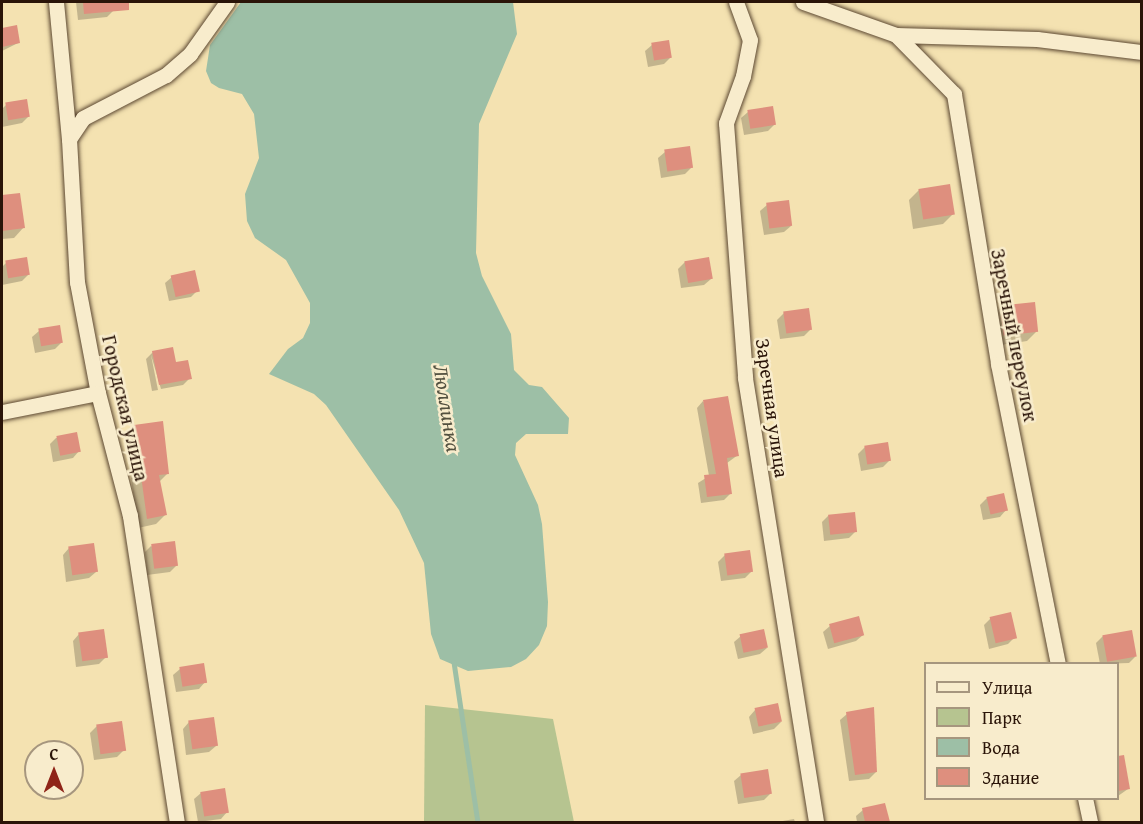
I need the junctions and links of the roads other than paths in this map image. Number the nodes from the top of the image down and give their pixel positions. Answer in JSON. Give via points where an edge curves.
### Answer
{"nodes":[{"id":1,"x":56,"y":2,"type":"edge"},
{"id":2,"x":226,"y":2,"type":"edge"},
{"id":3,"x":736,"y":2,"type":"edge"},
{"id":4,"x":803,"y":2,"type":"edge"},
{"id":5,"x":896,"y":34,"type":"junction"},
{"id":6,"x":1142,"y":52,"type":"edge"},
{"id":7,"x":69,"y":139,"type":"junction"},
{"id":8,"x":98,"y":393,"type":"junction"},
{"id":9,"x":2,"y":412,"type":"edge"},
{"id":10,"x":1058,"y":662,"type":"edge"},
{"id":11,"x":1085,"y":800,"type":"edge"},
{"id":12,"x":177,"y":822,"type":"edge"},
{"id":13,"x":816,"y":822,"type":"edge"},
{"id":14,"x":1090,"y":822,"type":"edge"}],
"edges":[{"from":1,"to":7,"type":"street","name":"Городская улица"},
{"from":2,"to":7,"type":"street","via":[[189,54],[166,75],[82,118]]},
{"from":3,"to":13,"type":"street","name":"Заречная улица","via":[[750,40],[743,76],[726,123],[745,378]]},
{"from":4,"to":5,"type":"street"},
{"from":5,"to":6,"type":"street","via":[[1037,39]]},
{"from":5,"to":10,"type":"street","name":"Заречный переулок","via":[[954,94],[996,353]]},
{"from":7,"to":8,"type":"street","name":"Городская улица","via":[[77,282]]},
{"from":8,"to":9,"type":"street"},
{"from":8,"to":12,"type":"street","name":"Городская улица","via":[[130,516]]},
{"from":11,"to":14,"type":"street"}]}
